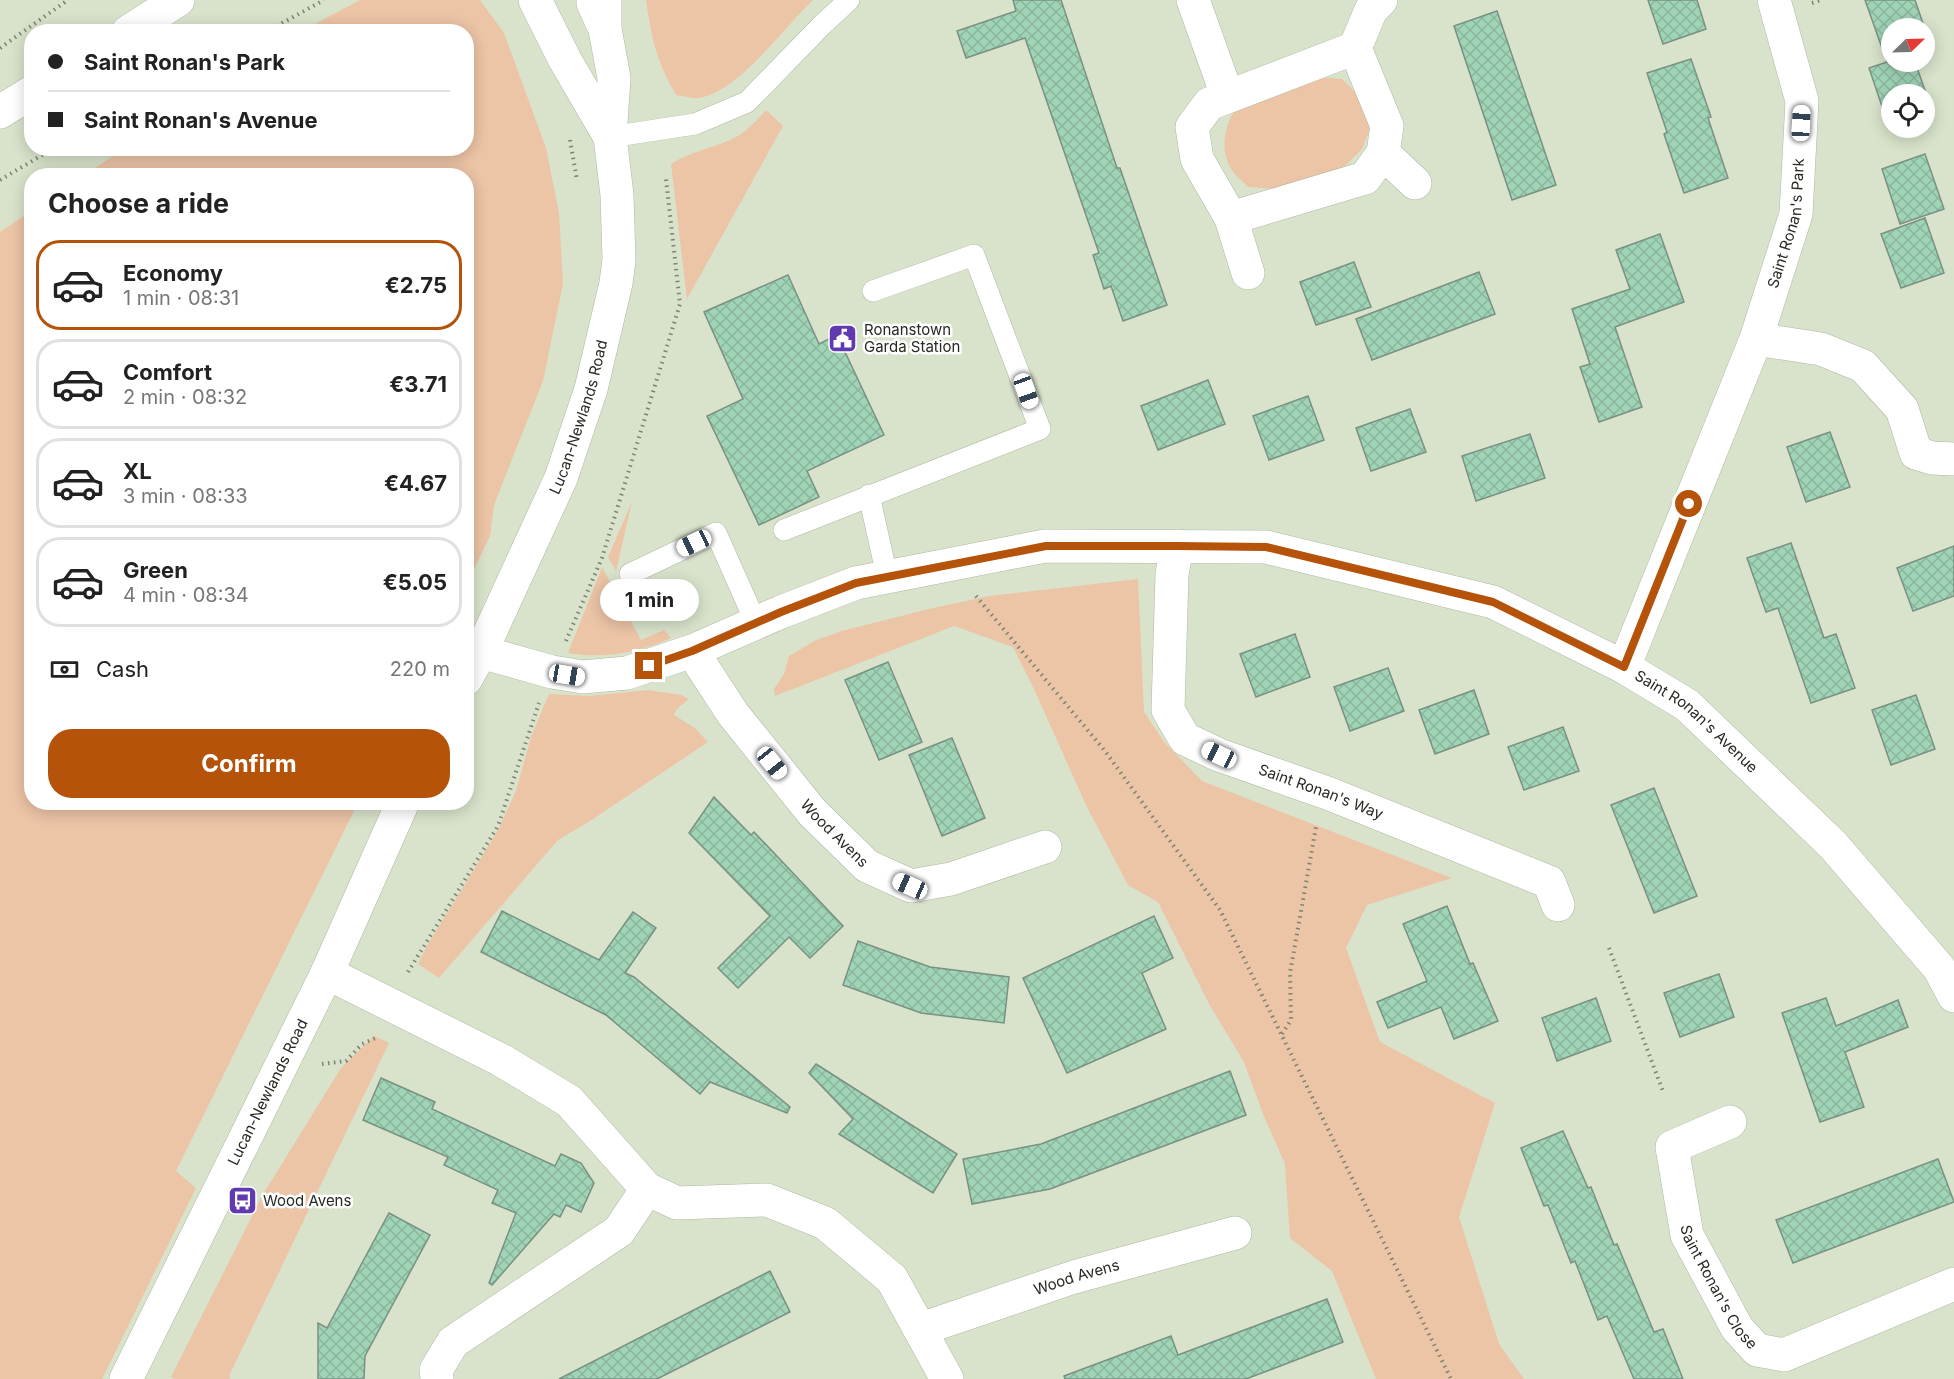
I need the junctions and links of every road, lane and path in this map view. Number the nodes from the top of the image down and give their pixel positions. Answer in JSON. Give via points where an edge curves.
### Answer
{"nodes":[{"id":1,"x":68,"y":0,"type":"edge"},
{"id":2,"x":165,"y":0,"type":"edge"},
{"id":3,"x":178,"y":0,"type":"edge"},
{"id":4,"x":324,"y":0,"type":"edge"},
{"id":5,"x":535,"y":0,"type":"edge"},
{"id":6,"x":592,"y":0,"type":"edge"},
{"id":7,"x":849,"y":0,"type":"edge"},
{"id":8,"x":1193,"y":0,"type":"edge"},
{"id":9,"x":1381,"y":0,"type":"edge"},
{"id":10,"x":1774,"y":0,"type":"edge"},
{"id":11,"x":1821,"y":0,"type":"edge"},
{"id":12,"x":1812,"y":3,"type":"dead end"},
{"id":13,"x":605,"y":15,"type":"edge"},
{"id":14,"x":34,"y":24,"type":"edge"},
{"id":15,"x":138,"y":24,"type":"edge"},
{"id":16,"x":140,"y":24,"type":"edge"},
{"id":17,"x":280,"y":24,"type":"edge"},
{"id":18,"x":24,"y":31,"type":"edge"},
{"id":19,"x":0,"y":48,"type":"edge"},
{"id":20,"x":1355,"y":48,"type":"junction"},
{"id":21,"x":1227,"y":95,"type":"junction"},
{"id":22,"x":24,"y":97,"type":"edge"},
{"id":23,"x":0,"y":112,"type":"edge"},
{"id":24,"x":569,"y":136,"type":"dead end"},
{"id":25,"x":610,"y":137,"type":"junction"},
{"id":26,"x":1383,"y":153,"type":"junction"},
{"id":27,"x":40,"y":156,"type":"edge"},
{"id":28,"x":666,"y":178,"type":"dead end"},
{"id":29,"x":0,"y":180,"type":"edge"},
{"id":30,"x":1415,"y":183,"type":"dead end"},
{"id":31,"x":579,"y":189,"type":"dead end"},
{"id":32,"x":1231,"y":218,"type":"junction"},
{"id":33,"x":1248,"y":273,"type":"dead end"},
{"id":34,"x":873,"y":291,"type":"dead end"},
{"id":35,"x":1756,"y":339,"type":"junction"},
{"id":36,"x":1954,"y":459,"type":"edge"},
{"id":37,"x":869,"y":495,"type":"junction"},
{"id":38,"x":784,"y":530,"type":"dead end"},
{"id":39,"x":1177,"y":546,"type":"junction"},
{"id":40,"x":630,"y":574,"type":"dead end"},
{"id":41,"x":886,"y":576,"type":"junction"},
{"id":42,"x":976,"y":596,"type":"dead end"},
{"id":43,"x":756,"y":623,"type":"junction"},
{"id":44,"x":692,"y":651,"type":"junction"},
{"id":45,"x":474,"y":665,"type":"edge"},
{"id":46,"x":1624,"y":667,"type":"junction"},
{"id":47,"x":552,"y":672,"type":"junction"},
{"id":48,"x":398,"y":810,"type":"edge"},
{"id":49,"x":1317,"y":823,"type":"dead end"},
{"id":50,"x":1045,"y":847,"type":"dead end"},
{"id":51,"x":1558,"y":905,"type":"dead end"},
{"id":52,"x":1609,"y":948,"type":"dead end"},
{"id":53,"x":408,"y":972,"type":"dead end"},
{"id":54,"x":327,"y":973,"type":"junction"},
{"id":55,"x":1949,"y":973,"type":"edge"},
{"id":56,"x":1282,"y":1034,"type":"junction"},
{"id":57,"x":381,"y":1036,"type":"dead end"},
{"id":58,"x":346,"y":1061,"type":"dead end"},
{"id":59,"x":1664,"y":1094,"type":"dead end"},
{"id":60,"x":1730,"y":1122,"type":"dead end"},
{"id":61,"x":647,"y":1189,"type":"junction"},
{"id":62,"x":1235,"y":1233,"type":"dead end"},
{"id":63,"x":1954,"y":1284,"type":"edge"},
{"id":64,"x":921,"y":1329,"type":"junction"},
{"id":65,"x":126,"y":1379,"type":"edge"},
{"id":66,"x":437,"y":1379,"type":"edge"},
{"id":67,"x":947,"y":1379,"type":"edge"},
{"id":68,"x":1451,"y":1379,"type":"edge"}],
"edges":[{"from":1,"to":14,"type":"path"},
{"from":2,"to":15,"type":"street"},
{"from":3,"to":16,"type":"street"},
{"from":4,"to":17,"type":"path"},
{"from":5,"to":25,"type":"street","name":"Lucan-Newlands Road"},
{"from":6,"to":13,"type":"street","name":"Lucan-Newlands Road"},
{"from":7,"to":25,"type":"lane","via":[[747,102],[694,124]]},
{"from":8,"to":21,"type":"street"},
{"from":9,"to":20,"type":"street","via":[[1371,10]]},
{"from":10,"to":35,"type":"street","name":"Saint Ronan's Park","via":[[1802,101],[1796,214]]},
{"from":11,"to":12,"type":"path"},
{"from":13,"to":25,"type":"street","name":"Lucan-Newlands Road","via":[[614,78]]},
{"from":18,"to":19,"type":"path"},
{"from":20,"to":21,"type":"street"},
{"from":20,"to":26,"type":"street","via":[[1387,126]]},
{"from":21,"to":32,"type":"street","via":[[1209,104],[1192,127],[1197,159]]},
{"from":22,"to":23,"type":"street"},
{"from":24,"to":31,"type":"path"},
{"from":25,"to":45,"type":"street","name":"Lucan-Newlands Road","via":[[619,260],[591,389],[561,478]]},
{"from":26,"to":30,"type":"street"},
{"from":26,"to":32,"type":"street","via":[[1365,178]]},
{"from":27,"to":29,"type":"path"},
{"from":28,"to":47,"type":"path","via":[[680,304],[602,558]]},
{"from":32,"to":33,"type":"street"},
{"from":34,"to":37,"type":"lane","via":[[974,255],[1040,429]]},
{"from":35,"to":36,"type":"street","via":[[1821,349],[1863,366],[1902,409],[1916,453]]},
{"from":35,"to":46,"type":"street","name":"Saint Ronan's Park"},
{"from":37,"to":38,"type":"lane"},
{"from":37,"to":41,"type":"lane"},
{"from":39,"to":41,"type":"street","name":"Saint Ronan's Avenue","via":[[1046,546]]},
{"from":39,"to":46,"type":"street","name":"Saint Ronan's Avenue","via":[[1266,547],[1493,602]]},
{"from":39,"to":51,"type":"street","name":"Saint Ronan's Way","via":[[1172,574],[1168,710],[1185,740],[1550,882]]},
{"from":40,"to":43,"type":"lane","via":[[716,533]]},
{"from":41,"to":43,"type":"street","name":"Saint Ronan's Avenue","via":[[856,583]]},
{"from":42,"to":56,"type":"path","via":[[1105,751],[1220,910]]},
{"from":43,"to":44,"type":"street","name":"Saint Ronan's Avenue"},
{"from":44,"to":47,"type":"street","name":"Saint Ronan's Avenue","via":[[627,673],[583,677]]},
{"from":44,"to":50,"type":"street","name":"Wood Avens","via":[[733,714],[812,812],[867,866],[910,886],[951,879]]},
{"from":45,"to":47,"type":"street","name":"Saint Ronan's Avenue"},
{"from":46,"to":55,"type":"street","name":"Saint Ronan's Avenue","via":[[1687,705],[1833,845]]},
{"from":47,"to":53,"type":"path","via":[[498,826]]},
{"from":48,"to":54,"type":"street","name":"Lucan-Newlands Road"},
{"from":49,"to":56,"type":"path","via":[[1290,974],[1291,1020]]},
{"from":52,"to":59,"type":"path"},
{"from":54,"to":61,"type":"street","via":[[501,1060],[569,1101]]},
{"from":54,"to":65,"type":"street","name":"Lucan-Newlands Road"},
{"from":56,"to":68,"type":"path"},
{"from":57,"to":58,"type":"path","via":[[362,1044]]},
{"from":60,"to":63,"type":"street","name":"Saint Ronan's Close","via":[[1672,1147],[1687,1235],[1737,1328],[1757,1350],[1784,1355]]},
{"from":61,"to":64,"type":"street","via":[[677,1203],[767,1200],[825,1223],[892,1279]]},
{"from":61,"to":66,"type":"street","via":[[619,1231],[453,1342],[436,1370]]},
{"from":62,"to":64,"type":"street","name":"Wood Avens","via":[[1074,1277]]},
{"from":64,"to":67,"type":"street"}]}
